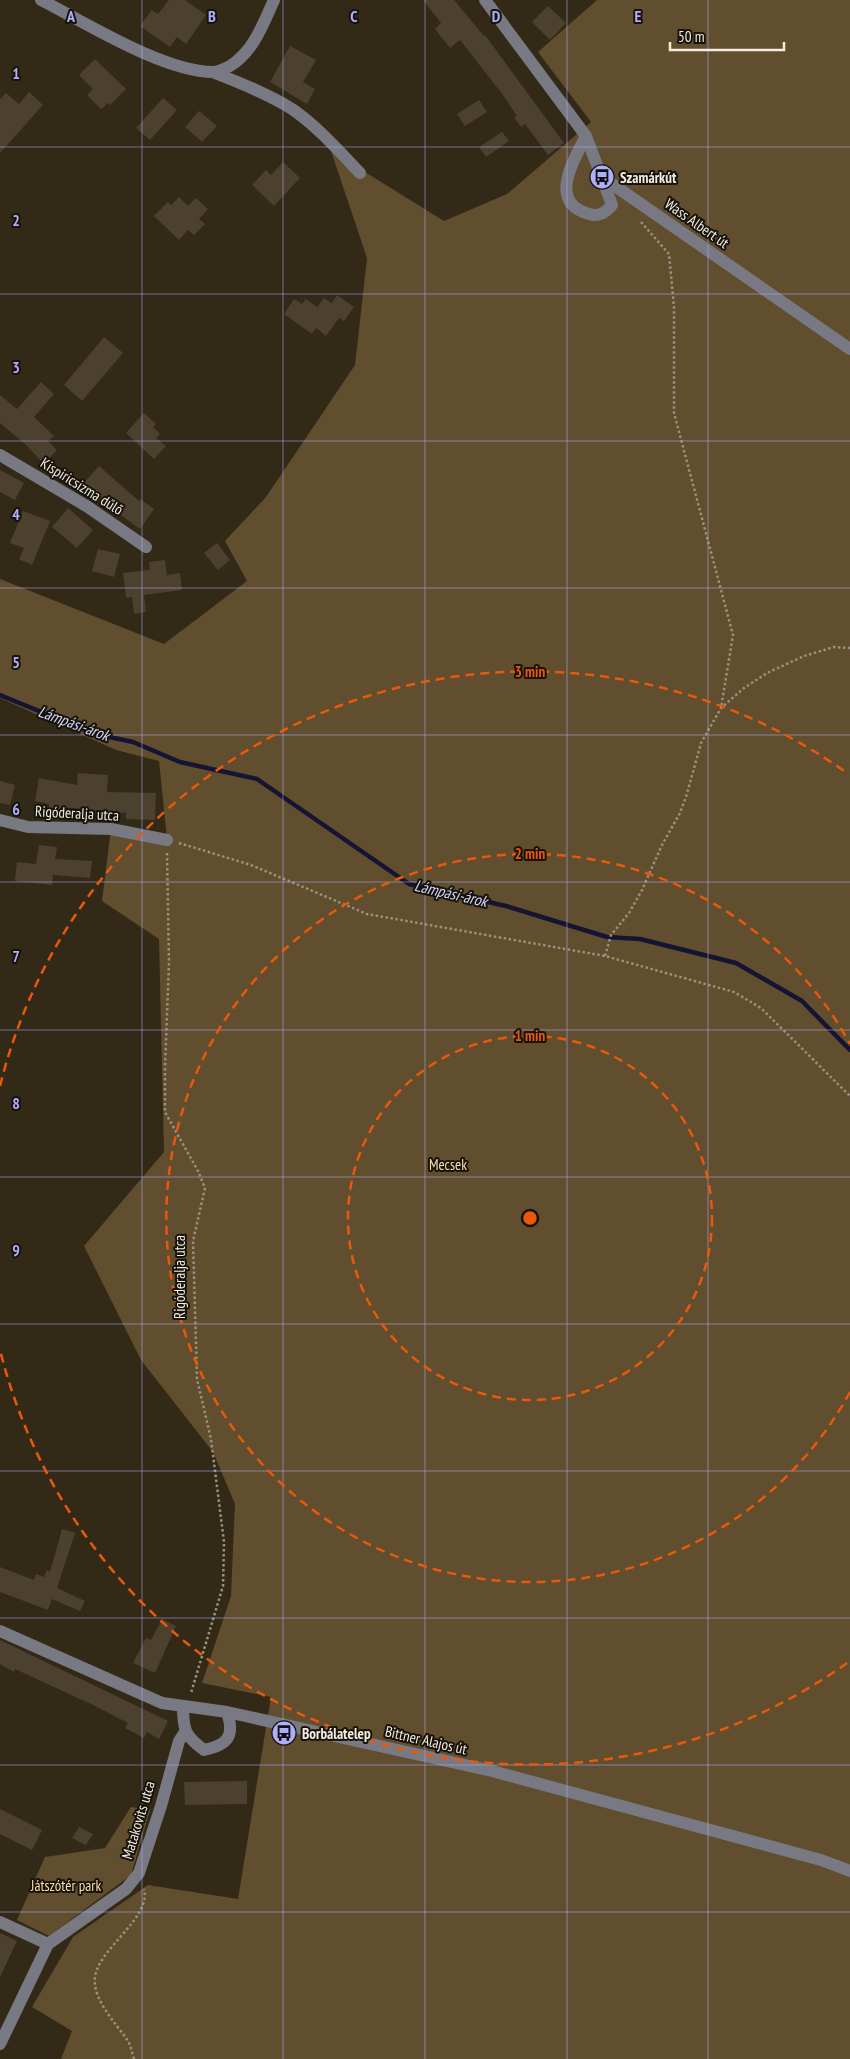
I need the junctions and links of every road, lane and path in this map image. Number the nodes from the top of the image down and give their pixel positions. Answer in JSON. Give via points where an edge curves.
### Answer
{"nodes":[{"id":1,"x":41,"y":0,"type":"edge"},
{"id":2,"x":274,"y":0,"type":"edge"},
{"id":3,"x":485,"y":0,"type":"edge"},
{"id":4,"x":214,"y":73,"type":"junction"},
{"id":5,"x":586,"y":136,"type":"junction"},
{"id":6,"x":360,"y":173,"type":"dead end"},
{"id":7,"x":602,"y":177,"type":"junction"},
{"id":8,"x":639,"y":219,"type":"dead end"},
{"id":9,"x":850,"y":349,"type":"edge"},
{"id":10,"x":0,"y":455,"type":"edge"},
{"id":11,"x":146,"y":547,"type":"dead end"},
{"id":12,"x":850,"y":648,"type":"edge"},
{"id":13,"x":721,"y":708,"type":"junction"},
{"id":14,"x":0,"y":820,"type":"edge"},
{"id":15,"x":167,"y":840,"type":"junction"},
{"id":16,"x":605,"y":956,"type":"junction"},
{"id":17,"x":850,"y":1096,"type":"edge"},
{"id":18,"x":0,"y":1631,"type":"edge"},
{"id":19,"x":186,"y":1707,"type":"junction"},
{"id":20,"x":227,"y":1712,"type":"junction"},
{"id":21,"x":185,"y":1732,"type":"junction"},
{"id":22,"x":850,"y":1871,"type":"edge"},
{"id":23,"x":139,"y":1873,"type":"junction"},
{"id":24,"x":0,"y":1922,"type":"edge"},
{"id":25,"x":48,"y":1944,"type":"junction"},
{"id":26,"x":0,"y":2044,"type":"edge"},
{"id":27,"x":134,"y":2059,"type":"edge"}],
"edges":[{"from":1,"to":4,"type":"street","via":[[148,55]]},
{"from":2,"to":4,"type":"street","via":[[247,52],[230,66]]},
{"from":3,"to":5,"type":"street"},
{"from":4,"to":6,"type":"street","via":[[254,89],[292,110]]},
{"from":5,"to":7,"type":"street"},
{"from":5,"to":7,"type":"street","via":[[568,172],[566,195],[571,205],[595,216],[605,213],[612,205]]},
{"from":7,"to":9,"type":"street","name":"Wass Albert út"},
{"from":8,"to":13,"type":"path","via":[[669,254],[674,307],[674,413],[733,635]]},
{"from":10,"to":11,"type":"street","name":"Kispiricsizma dűlő","via":[[88,507]]},
{"from":12,"to":13,"type":"path","via":[[827,649],[767,673]]},
{"from":13,"to":16,"type":"path","via":[[702,743],[686,797],[642,890],[611,935]]},
{"from":14,"to":15,"type":"street","name":"Rigóderalja utca","via":[[28,828],[111,829]]},
{"from":15,"to":16,"type":"path","via":[[251,865],[367,914]]},
{"from":15,"to":19,"type":"path","name":"Rigóderalja utca","via":[[166,1112],[205,1188],[193,1241],[197,1380],[211,1439],[224,1542],[223,1586]]},
{"from":16,"to":17,"type":"path","via":[[734,992],[761,1008]]},
{"from":18,"to":19,"type":"street","name":"Bittner Alajos út","via":[[162,1703]]},
{"from":19,"to":20,"type":"street","name":"Bittner Alajos út"},
{"from":19,"to":21,"type":"street"},
{"from":20,"to":21,"type":"street","via":[[232,1725],[230,1733],[226,1741],[216,1747],[204,1750]]},
{"from":20,"to":22,"type":"street","name":"Bittner Alajos út","via":[[492,1772],[821,1860]]},
{"from":21,"to":23,"type":"street","name":"Matakovits utca","via":[[179,1741]]},
{"from":23,"to":25,"type":"street","name":"Matakovits utca","via":[[126,1889]]},
{"from":23,"to":27,"type":"path","via":[[145,1895],[137,1917],[111,1947],[94,1978],[99,1999],[129,2042]]},
{"from":24,"to":25,"type":"street"},
{"from":25,"to":26,"type":"street"}]}
